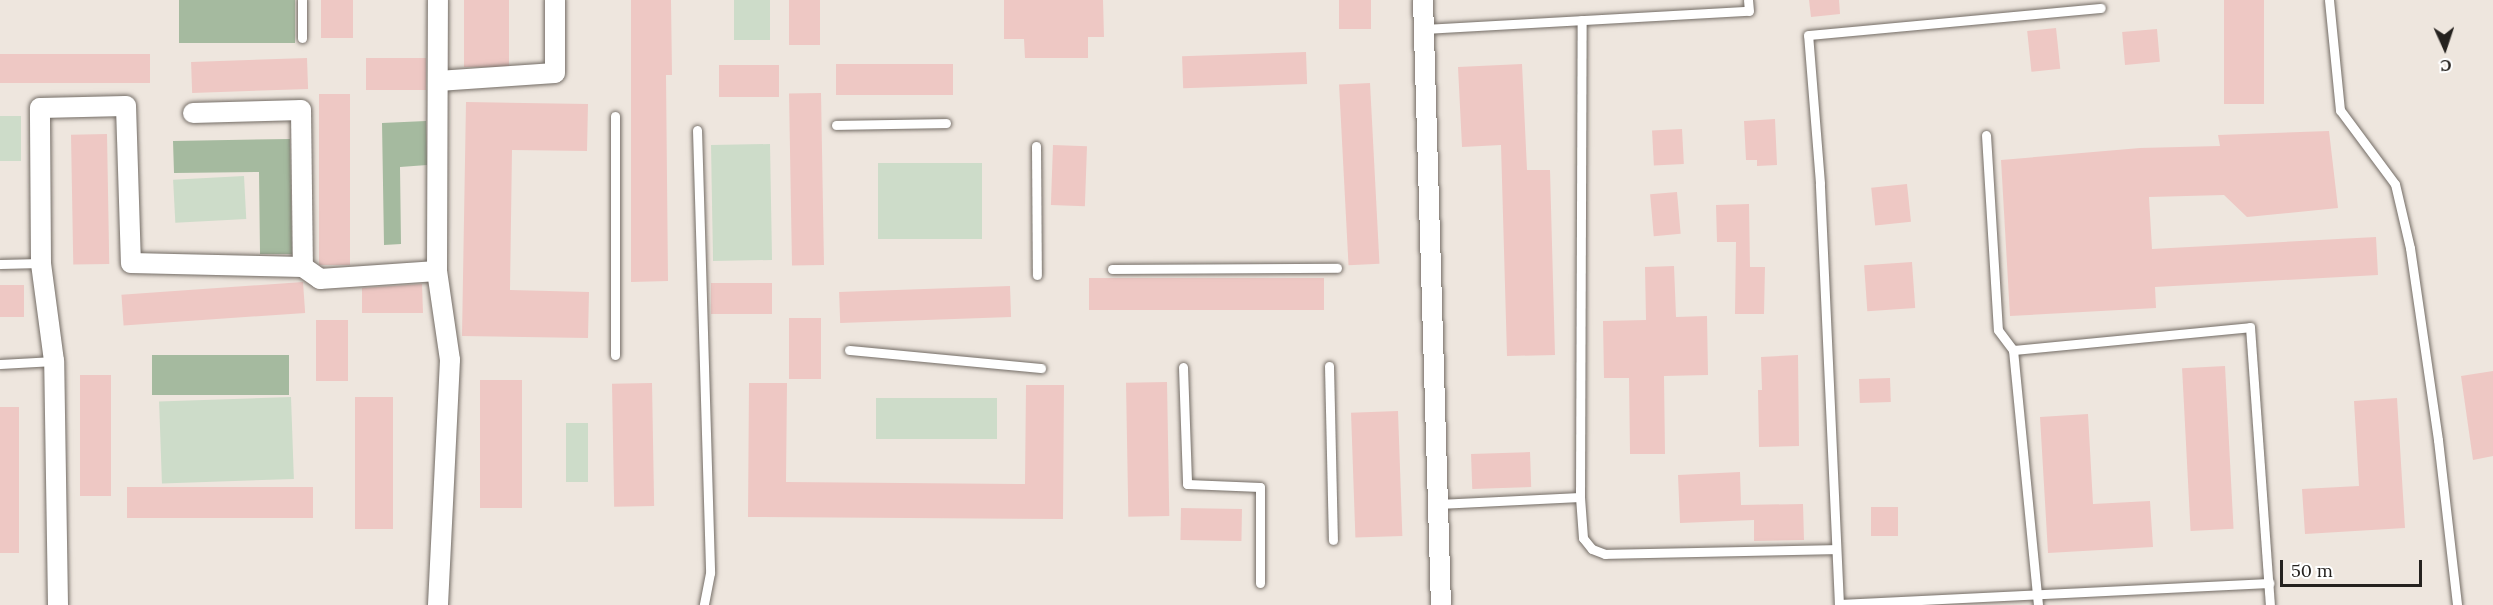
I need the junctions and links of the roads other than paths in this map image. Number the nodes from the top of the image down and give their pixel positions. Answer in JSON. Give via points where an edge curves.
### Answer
{"nodes":[{"id":1,"x":302,"y":0,"type":"edge"},
{"id":2,"x":438,"y":0,"type":"edge"},
{"id":3,"x":555,"y":0,"type":"edge"},
{"id":4,"x":1424,"y":0,"type":"edge"},
{"id":5,"x":1748,"y":0,"type":"edge"},
{"id":6,"x":2329,"y":0,"type":"edge"},
{"id":7,"x":2101,"y":8,"type":"dead end"},
{"id":8,"x":1582,"y":20,"type":"junction"},
{"id":9,"x":1424,"y":29,"type":"junction"},
{"id":10,"x":302,"y":38,"type":"dead end"},
{"id":11,"x":438,"y":81,"type":"junction"},
{"id":12,"x":193,"y":113,"type":"dead end"},
{"id":13,"x":615,"y":116,"type":"dead end"},
{"id":14,"x":946,"y":123,"type":"dead end"},
{"id":15,"x":836,"y":125,"type":"dead end"},
{"id":16,"x":697,"y":130,"type":"dead end"},
{"id":17,"x":1986,"y":135,"type":"dead end"},
{"id":18,"x":1036,"y":146,"type":"dead end"},
{"id":19,"x":41,"y":263,"type":"junction"},
{"id":20,"x":0,"y":264,"type":"edge"},
{"id":21,"x":303,"y":267,"type":"junction"},
{"id":22,"x":1337,"y":268,"type":"dead end"},
{"id":23,"x":1112,"y":269,"type":"dead end"},
{"id":24,"x":437,"y":271,"type":"junction"},
{"id":25,"x":1037,"y":274,"type":"dead end"},
{"id":26,"x":849,"y":350,"type":"dead end"},
{"id":27,"x":2013,"y":350,"type":"junction"},
{"id":28,"x":615,"y":355,"type":"dead end"},
{"id":29,"x":54,"y":361,"type":"junction"},
{"id":30,"x":0,"y":364,"type":"edge"},
{"id":31,"x":1329,"y":366,"type":"dead end"},
{"id":32,"x":1183,"y":367,"type":"dead end"},
{"id":33,"x":1041,"y":368,"type":"dead end"},
{"id":34,"x":1580,"y":497,"type":"junction"},
{"id":35,"x":1438,"y":504,"type":"junction"},
{"id":36,"x":1333,"y":540,"type":"dead end"},
{"id":37,"x":1836,"y":549,"type":"junction"},
{"id":38,"x":1260,"y":583,"type":"dead end"},
{"id":39,"x":2269,"y":583,"type":"junction"},
{"id":40,"x":2037,"y":594,"type":"junction"},
{"id":41,"x":58,"y":605,"type":"edge"},
{"id":42,"x":438,"y":605,"type":"edge"},
{"id":43,"x":704,"y":605,"type":"edge"},
{"id":44,"x":1441,"y":605,"type":"edge"},
{"id":45,"x":1839,"y":605,"type":"edge"},
{"id":46,"x":2038,"y":605,"type":"edge"},
{"id":47,"x":2270,"y":605,"type":"edge"},
{"id":48,"x":2457,"y":605,"type":"edge"}],
"edges":[{"from":1,"to":10,"type":"lane"},
{"from":2,"to":11,"type":"street"},
{"from":3,"to":11,"type":"street","via":[[555,73]]},
{"from":4,"to":9,"type":"street"},
{"from":5,"to":8,"type":"lane","via":[[1749,11]]},
{"from":6,"to":48,"type":"lane","via":[[2340,110],[2395,184],[2410,248]]},
{"from":7,"to":37,"type":"lane","via":[[1808,35],[1820,183]]},
{"from":8,"to":9,"type":"lane"},
{"from":8,"to":34,"type":"lane"},
{"from":9,"to":35,"type":"street"},
{"from":11,"to":24,"type":"street"},
{"from":12,"to":21,"type":"street","via":[[301,110]]},
{"from":13,"to":28,"type":"lane"},
{"from":14,"to":15,"type":"lane"},
{"from":16,"to":43,"type":"lane","via":[[710,573]]},
{"from":17,"to":27,"type":"lane","via":[[1998,330]]},
{"from":18,"to":25,"type":"lane"},
{"from":19,"to":20,"type":"lane"},
{"from":19,"to":21,"type":"street","via":[[40,108],[126,106],[131,263]]},
{"from":19,"to":29,"type":"street"},
{"from":21,"to":24,"type":"street","via":[[320,279]]},
{"from":22,"to":23,"type":"lane"},
{"from":24,"to":42,"type":"street","via":[[450,360]]},
{"from":26,"to":33,"type":"lane"},
{"from":27,"to":39,"type":"lane","via":[[2250,327]]},
{"from":27,"to":40,"type":"lane"},
{"from":29,"to":30,"type":"lane"},
{"from":29,"to":41,"type":"street"},
{"from":31,"to":36,"type":"lane"},
{"from":32,"to":38,"type":"lane","via":[[1187,484],[1260,487]]},
{"from":34,"to":35,"type":"lane"},
{"from":34,"to":37,"type":"lane","via":[[1583,538],[1592,549],[1605,554]]},
{"from":35,"to":44,"type":"street"},
{"from":37,"to":45,"type":"lane"},
{"from":39,"to":40,"type":"lane"},
{"from":39,"to":47,"type":"lane"},
{"from":40,"to":45,"type":"lane"},
{"from":40,"to":46,"type":"lane"}]}
